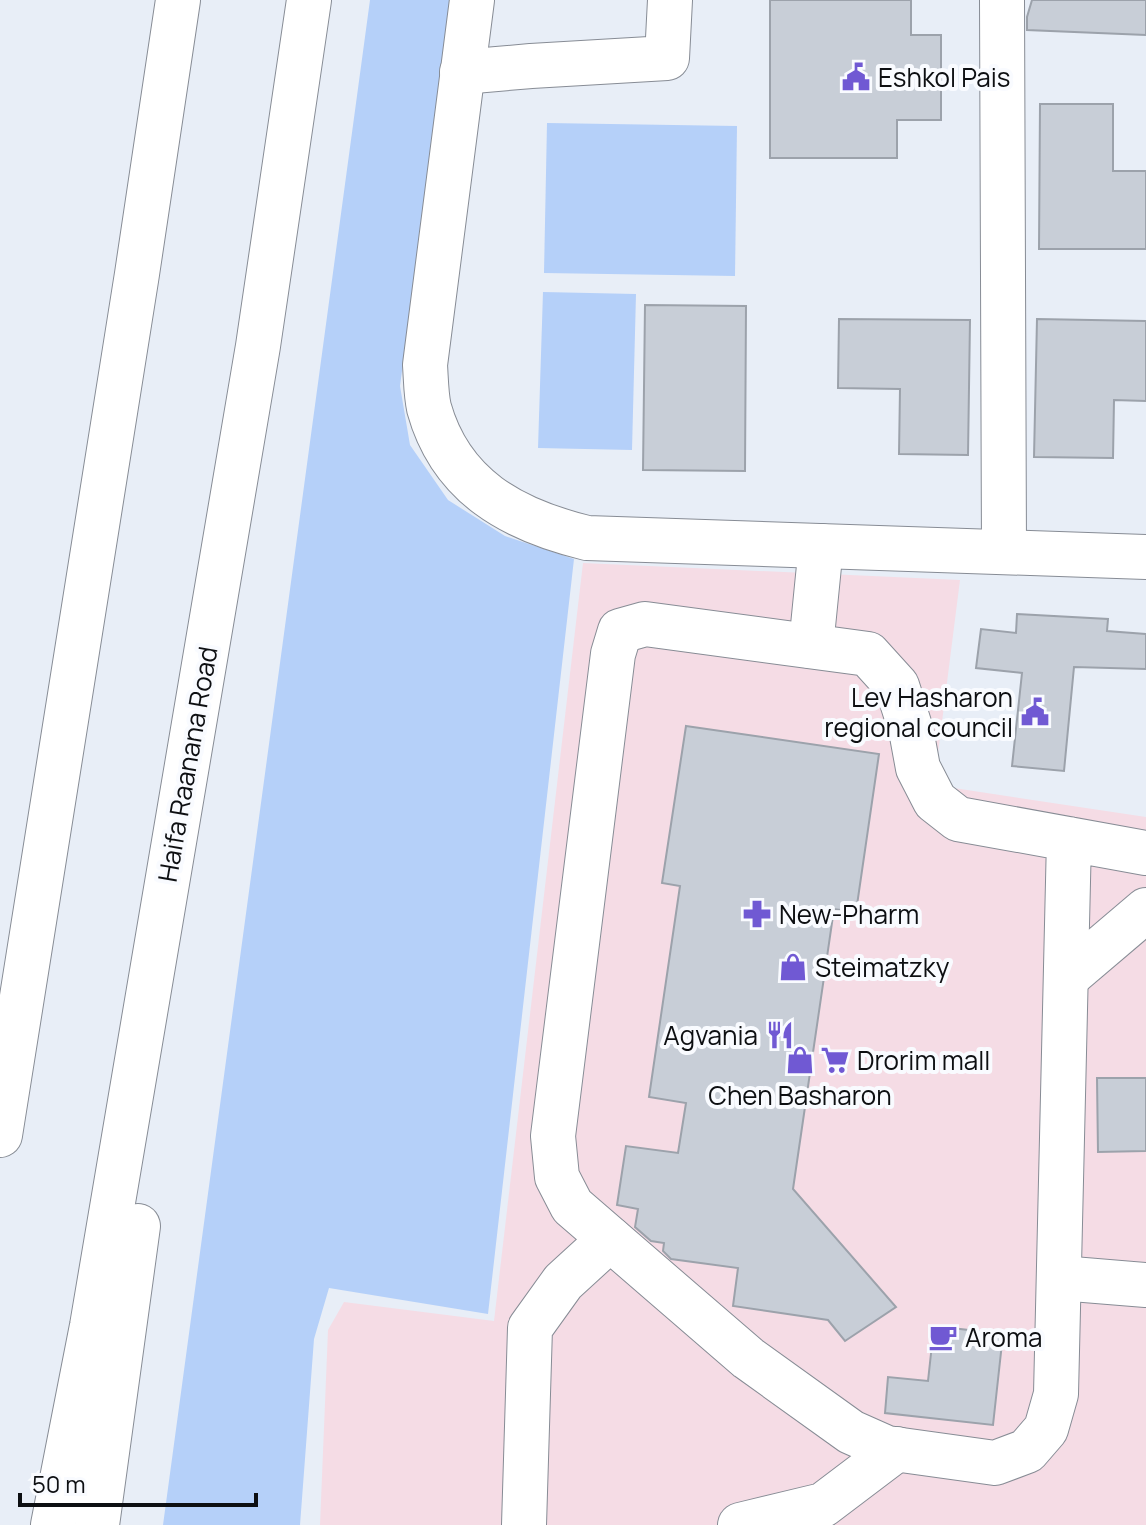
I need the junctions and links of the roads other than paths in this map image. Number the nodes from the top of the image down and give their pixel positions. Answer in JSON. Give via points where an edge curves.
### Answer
{"nodes":[{"id":1,"x":178,"y":0,"type":"edge"},
{"id":2,"x":309,"y":0,"type":"edge"},
{"id":3,"x":472,"y":0,"type":"edge"},
{"id":4,"x":670,"y":0,"type":"edge"},
{"id":5,"x":1002,"y":0,"type":"edge"},
{"id":6,"x":462,"y":72,"type":"junction"},
{"id":7,"x":258,"y":346,"type":"junction"},
{"id":8,"x":821,"y":546,"type":"junction"},
{"id":9,"x":1004,"y":552,"type":"junction"},
{"id":10,"x":1146,"y":557,"type":"edge"},
{"id":11,"x":811,"y":646,"type":"junction"},
{"id":12,"x":1069,"y":839,"type":"junction"},
{"id":13,"x":1146,"y":853,"type":"edge"},
{"id":14,"x":1146,"y":910,"type":"edge"},
{"id":15,"x":1066,"y":978,"type":"junction"},
{"id":16,"x":20,"y":1011,"type":"junction"},
{"id":17,"x":0,"y":1090,"type":"edge"},
{"id":18,"x":0,"y":1135,"type":"edge"},
{"id":19,"x":610,"y":1239,"type":"junction"},
{"id":20,"x":1060,"y":1278,"type":"junction"},
{"id":21,"x":1146,"y":1285,"type":"edge"},
{"id":22,"x":897,"y":1449,"type":"junction"},
{"id":23,"x":53,"y":1525,"type":"edge"},
{"id":24,"x":97,"y":1525,"type":"edge"},
{"id":25,"x":524,"y":1525,"type":"edge"},
{"id":26,"x":740,"y":1525,"type":"edge"}],
"edges":[{"from":1,"to":16,"type":"main road"},
{"from":2,"to":7,"type":"main road","name":"Haifa Raanana Road"},
{"from":3,"to":6,"type":"main road"},
{"from":4,"to":6,"type":"main road","via":[[667,58]]},
{"from":5,"to":9,"type":"main road"},
{"from":6,"to":8,"type":"main road","via":[[425,365],[429,407],[444,445],[467,479],[549,529],[587,538]]},
{"from":7,"to":23,"type":"main road","name":"Haifa Raanana Road","via":[[92,1326]]},
{"from":7,"to":24,"type":"main road"},
{"from":8,"to":9,"type":"main road"},
{"from":8,"to":11,"type":"main road"},
{"from":9,"to":10,"type":"main road"},
{"from":11,"to":12,"type":"main road","via":[[868,654],[897,686],[918,768],[935,801],[958,819]]},
{"from":11,"to":19,"type":"main road","via":[[645,624],[620,631],[553,1136],[557,1177],[572,1206]]},
{"from":12,"to":13,"type":"main road"},
{"from":12,"to":15,"type":"main road"},
{"from":14,"to":15,"type":"main road"},
{"from":15,"to":20,"type":"main road"},
{"from":16,"to":17,"type":"main road"},
{"from":16,"to":18,"type":"main road"},
{"from":19,"to":22,"type":"main road","via":[[748,1358],[851,1432]]},
{"from":19,"to":25,"type":"main road","via":[[563,1282],[530,1328]]},
{"from":20,"to":21,"type":"main road"},
{"from":20,"to":22,"type":"main road","via":[[1056,1394],[1046,1429],[1027,1451],[995,1463]]},
{"from":22,"to":26,"type":"main road","via":[[823,1505]]}]}
